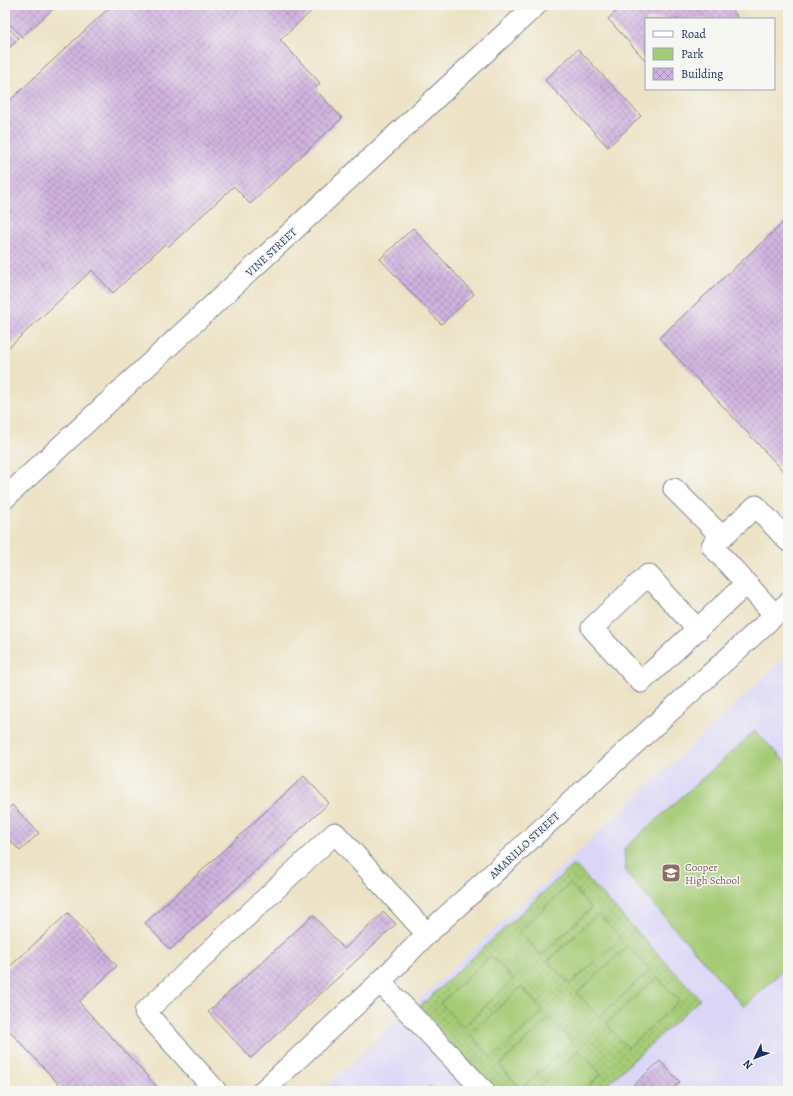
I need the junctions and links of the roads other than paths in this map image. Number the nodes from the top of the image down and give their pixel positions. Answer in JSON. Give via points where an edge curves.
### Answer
{"nodes":[{"id":1,"x":536,"y":5,"type":"edge"},
{"id":2,"x":674,"y":489,"type":"dead end"},
{"id":3,"x":5,"y":498,"type":"edge"},
{"id":4,"x":722,"y":537,"type":"junction"},
{"id":5,"x":788,"y":542,"type":"edge"},
{"id":6,"x":746,"y":584,"type":"junction"},
{"id":7,"x":781,"y":609,"type":"edge"},
{"id":8,"x":698,"y":630,"type":"junction"},
{"id":9,"x":428,"y":934,"type":"junction"},
{"id":10,"x":380,"y":982,"type":"junction"},
{"id":11,"x":216,"y":1091,"type":"edge"},
{"id":12,"x":263,"y":1091,"type":"edge"},
{"id":13,"x":484,"y":1091,"type":"edge"}],
"edges":[{"from":1,"to":3,"type":"street","name":"VINE STREET"},
{"from":2,"to":4,"type":"street"},
{"from":4,"to":5,"type":"street","via":[[756,506]]},
{"from":4,"to":6,"type":"street","via":[[712,546]]},
{"from":6,"to":7,"type":"street"},
{"from":6,"to":8,"type":"street"},
{"from":7,"to":9,"type":"street","name":"AMARILLO STREET"},
{"from":8,"to":8,"type":"street","via":[[641,682],[592,628],[648,575]]},
{"from":9,"to":10,"type":"street","name":"AMARILLO STREET"},
{"from":9,"to":11,"type":"street","via":[[335,834],[145,1012]]},
{"from":10,"to":12,"type":"street","name":"AMARILLO STREET"},
{"from":10,"to":13,"type":"street"}]}
